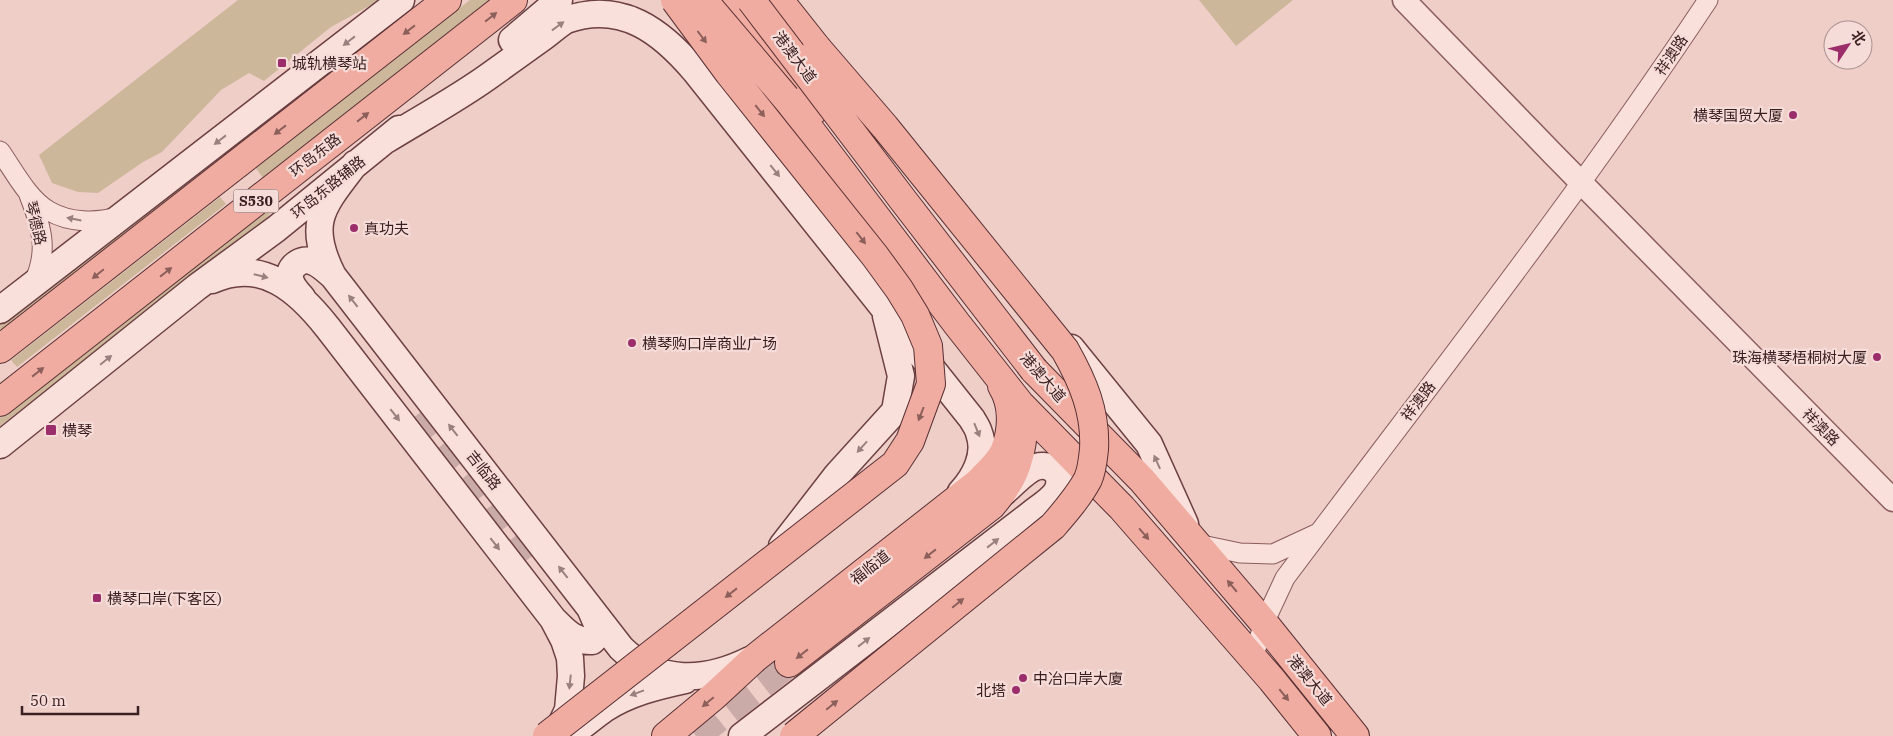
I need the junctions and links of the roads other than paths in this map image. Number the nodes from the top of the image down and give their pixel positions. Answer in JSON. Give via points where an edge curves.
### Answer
{"nodes":[{"id":1,"x":401,"y":0,"type":"edge"},
{"id":2,"x":447,"y":0,"type":"edge"},
{"id":3,"x":512,"y":0,"type":"edge"},
{"id":4,"x":559,"y":0,"type":"edge"},
{"id":5,"x":674,"y":0,"type":"edge"},
{"id":6,"x":703,"y":0,"type":"edge"},
{"id":7,"x":715,"y":0,"type":"edge"},
{"id":8,"x":730,"y":0,"type":"edge"},
{"id":9,"x":751,"y":0,"type":"edge"},
{"id":10,"x":775,"y":0,"type":"edge"},
{"id":11,"x":780,"y":0,"type":"edge"},
{"id":12,"x":788,"y":0,"type":"edge"},
{"id":13,"x":1404,"y":0,"type":"edge"},
{"id":14,"x":1708,"y":0,"type":"edge"},
{"id":15,"x":809,"y":46,"type":"junction"},
{"id":16,"x":712,"y":92,"type":"junction"},
{"id":17,"x":786,"y":98,"type":"junction"},
{"id":18,"x":386,"y":140,"type":"junction"},
{"id":19,"x":0,"y":151,"type":"edge"},
{"id":20,"x":355,"y":164,"type":"junction"},
{"id":21,"x":1581,"y":183,"type":"junction"},
{"id":22,"x":27,"y":189,"type":"junction"},
{"id":23,"x":122,"y":216,"type":"junction"},
{"id":24,"x":333,"y":276,"type":"junction"},
{"id":25,"x":33,"y":285,"type":"junction"},
{"id":26,"x":197,"y":287,"type":"junction"},
{"id":27,"x":303,"y":299,"type":"junction"},
{"id":28,"x":884,"y":308,"type":"junction"},
{"id":29,"x":0,"y":310,"type":"edge"},
{"id":30,"x":328,"y":328,"type":"junction"},
{"id":31,"x":0,"y":349,"type":"edge"},
{"id":32,"x":993,"y":370,"type":"junction"},
{"id":33,"x":0,"y":402,"type":"edge"},
{"id":34,"x":1020,"y":404,"type":"junction"},
{"id":35,"x":417,"y":415,"type":"tunnel mouth"},
{"id":36,"x":0,"y":445,"type":"edge"},
{"id":37,"x":1138,"y":476,"type":"junction"},
{"id":38,"x":1004,"y":492,"type":"junction"},
{"id":39,"x":1893,"y":500,"type":"edge"},
{"id":40,"x":948,"y":505,"type":"junction"},
{"id":41,"x":1122,"y":508,"type":"junction"},
{"id":42,"x":1320,"y":532,"type":"junction"},
{"id":43,"x":1194,"y":541,"type":"junction"},
{"id":44,"x":769,"y":563,"type":"junction"},
{"id":45,"x":587,"y":604,"type":"junction"},
{"id":46,"x":553,"y":619,"type":"junction"},
{"id":47,"x":1264,"y":623,"type":"junction"},
{"id":48,"x":755,"y":658,"type":"junction"},
{"id":49,"x":1253,"y":658,"type":"junction"},
{"id":50,"x":789,"y":663,"type":"tunnel mouth"},
{"id":51,"x":701,"y":676,"type":"junction"},
{"id":52,"x":547,"y":736,"type":"edge"},
{"id":53,"x":556,"y":736,"type":"edge"},
{"id":54,"x":569,"y":736,"type":"edge"},
{"id":55,"x":666,"y":736,"type":"edge"},
{"id":56,"x":742,"y":736,"type":"edge"},
{"id":57,"x":794,"y":736,"type":"edge"},
{"id":58,"x":1317,"y":736,"type":"edge"},
{"id":59,"x":1355,"y":736,"type":"edge"}],
"edges":[{"from":1,"to":23,"type":"main road","one_way":true},
{"from":2,"to":31,"type":"main road","number":"S530","one_way":true},
{"from":33,"to":3,"type":"main road","name":"环岛东路","number":"S530","one_way":true},
{"from":4,"to":18,"type":"main road","name":"环岛东路辅路"},
{"from":5,"to":44,"type":"main road","one_way":true,"bridge":true,"via":[[900,289],[928,346],[931,384],[910,441],[894,464]]},
{"from":6,"to":17,"type":"main road","bridge":true},
{"from":7,"to":17,"type":"main road","name":"港澳大道","bridge":true},
{"from":8,"to":41,"type":"main road"},
{"from":9,"to":37,"type":"main road","name":"港澳大道","bridge":true,"via":[[1034,370]]},
{"from":10,"to":15,"type":"main road"},
{"from":11,"to":15,"type":"main road"},
{"from":43,"to":12,"type":"main road","one_way":true,"via":[[1149,444]]},
{"from":13,"to":21,"type":"street","name":"祥澳路"},
{"from":14,"to":21,"type":"street","name":"祥澳路"},
{"from":15,"to":16,"type":"main road","via":[[763,44],[740,54],[720,70]]},
{"from":15,"to":37,"type":"main road","via":[[874,144]]},
{"from":57,"to":15,"type":"main road","one_way":true,"bridge":true,"via":[[1053,526],[1088,478],[1095,431],[1081,378],[1065,350],[885,127]]},
{"from":18,"to":16,"type":"main road","one_way":true,"via":[[487,78],[566,20],[604,11],[626,14],[648,24],[672,44]]},
{"from":16,"to":28,"type":"main road","one_way":true},
{"from":17,"to":32,"type":"main road","name":"港澳大道"},
{"from":18,"to":20,"type":"main road","name":"环岛东路辅路"},
{"from":19,"to":22,"type":"street","name":"琴德路"},
{"from":20,"to":24,"type":"main road","name":"吉临路","via":[[330,197],[319,228],[320,246]]},
{"from":20,"to":26,"type":"main road","name":"环岛东路辅路","via":[[276,229]]},
{"from":21,"to":39,"type":"street","name":"祥澳路"},
{"from":21,"to":42,"type":"street","name":"祥澳路"},
{"from":23,"to":22,"type":"street","name":"琴德路","one_way":true,"via":[[93,222],[71,219],[50,212]]},
{"from":22,"to":25,"type":"street","name":"琴德路","via":[[42,239],[42,262]]},
{"from":23,"to":25,"type":"main road"},
{"from":24,"to":27,"type":"main road","via":[[313,261],[304,260],[294,265],[290,273],[291,282]]},
{"from":45,"to":24,"type":"main road","name":"吉临路","one_way":true},
{"from":25,"to":29,"type":"main road"},
{"from":26,"to":27,"type":"main road","one_way":true,"via":[[222,275],[244,273],[278,281]]},
{"from":36,"to":26,"type":"main road","name":"环岛东路辅路","one_way":true},
{"from":27,"to":30,"type":"main road"},
{"from":28,"to":40,"type":"main road","one_way":true,"via":[[980,433],[981,452],[977,470]]},
{"from":28,"to":44,"type":"main road","one_way":true,"via":[[901,376],[895,411],[837,475]]},
{"from":30,"to":35,"type":"main road","via":[[397,389]]},
{"from":30,"to":46,"type":"main road","one_way":true},
{"from":32,"to":34,"type":"main road","name":"港澳大道"},
{"from":32,"to":40,"type":"main road","name":"福临道","via":[[1010,406],[1010,431],[1004,453],[979,482]]},
{"from":34,"to":38,"type":"main road","name":"福临道","via":[[1021,454]]},
{"from":34,"to":41,"type":"main road","name":"港澳大道"},
{"from":37,"to":43,"type":"main road","name":"港澳大道"},
{"from":38,"to":50,"type":"main road","name":"福临道","one_way":true,"via":[[991,506]]},
{"from":56,"to":38,"type":"main road","name":"福临道","one_way":true,"via":[[1031,514],[1056,492],[1059,482],[1056,472],[1042,465],[1031,469]]},
{"from":40,"to":48,"type":"main road","name":"福临道"},
{"from":41,"to":49,"type":"main road","name":"港澳大道","one_way":true},
{"from":42,"to":43,"type":"street","via":[[1273,554],[1240,553]]},
{"from":42,"to":47,"type":"street","name":"祥澳路","via":[[1286,578]]},
{"from":47,"to":43,"type":"main road","name":"港澳大道","one_way":true},
{"from":44,"to":52,"type":"main road","one_way":true,"bridge":true},
{"from":45,"to":46,"type":"main road","via":[[597,624],[598,635],[592,641],[583,642],[572,637]]},
{"from":45,"to":51,"type":"main road","name":"吉临路","via":[[633,659],[651,670],[671,675]]},
{"from":46,"to":53,"type":"main road","one_way":true,"via":[[570,658],[571,676],[568,710]]},
{"from":47,"to":49,"type":"street","name":"祥澳路"},
{"from":47,"to":59,"type":"main road","name":"港澳大道"},
{"from":48,"to":51,"type":"main road","name":"吉临路","via":[[731,670]]},
{"from":48,"to":55,"type":"main road","name":"福临道","one_way":true},
{"from":49,"to":58,"type":"main road","name":"港澳大道","one_way":true},
{"from":51,"to":54,"type":"main road","one_way":true,"via":[[629,696],[604,709]]}]}
